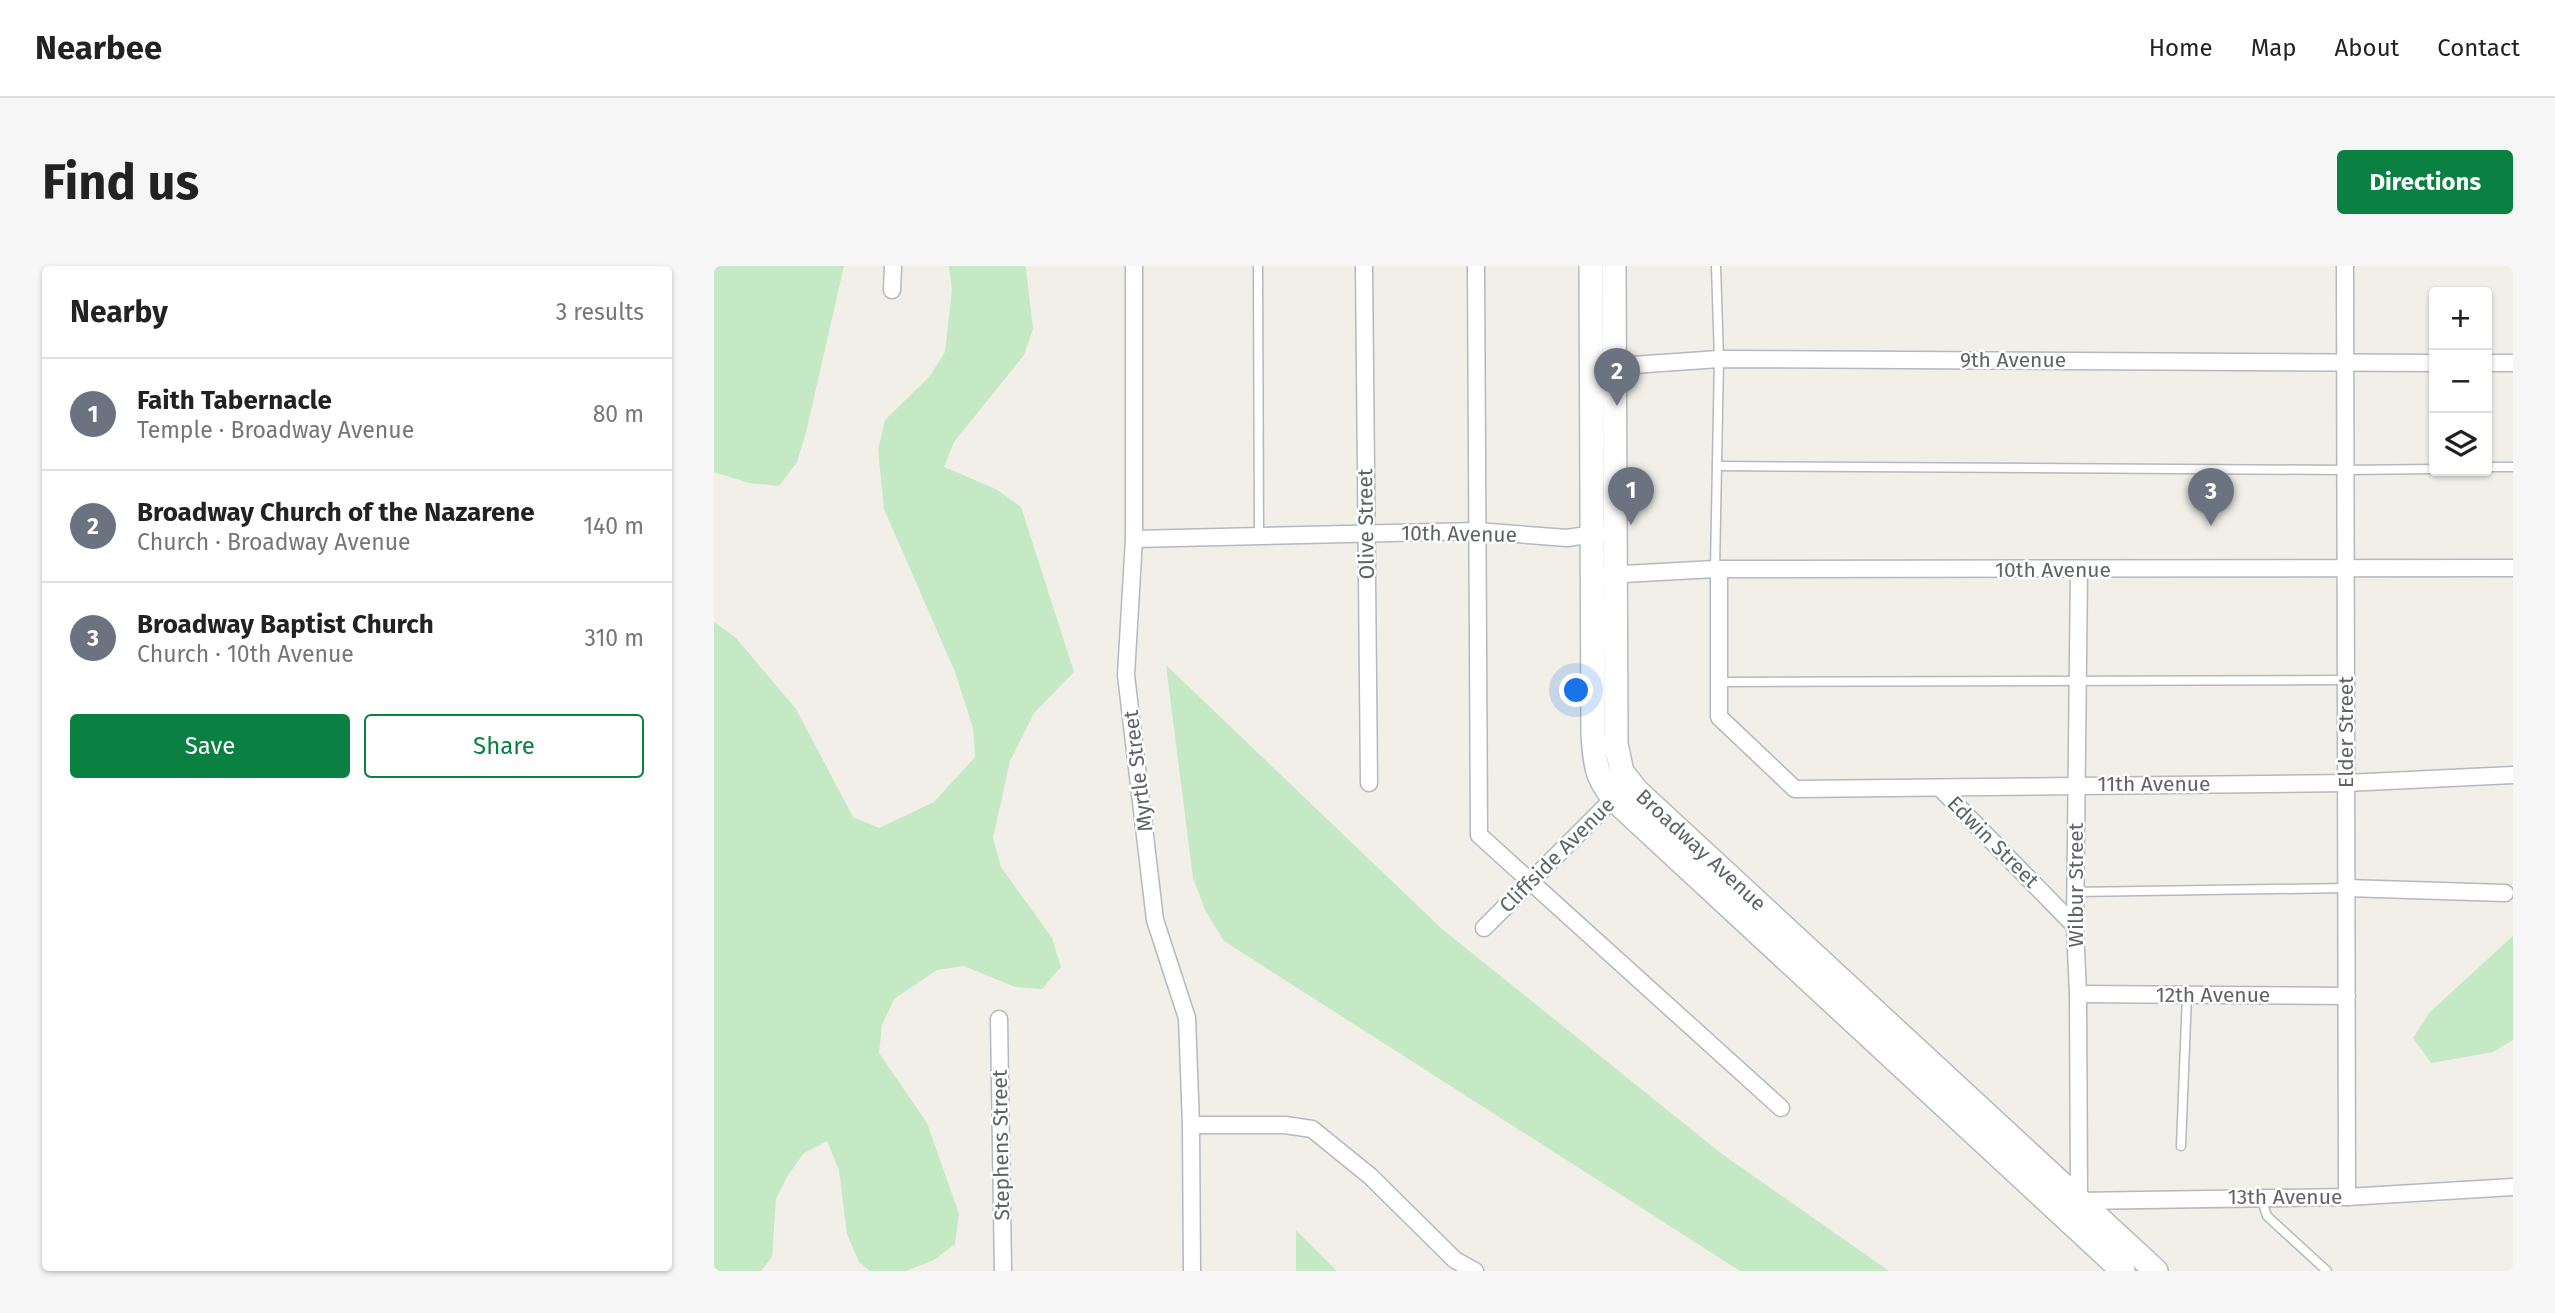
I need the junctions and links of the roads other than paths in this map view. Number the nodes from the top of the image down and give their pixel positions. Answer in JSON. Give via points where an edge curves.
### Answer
{"nodes":[{"id":1,"x":893,"y":266,"type":"edge"},
{"id":2,"x":1134,"y":266,"type":"edge"},
{"id":3,"x":1258,"y":266,"type":"edge"},
{"id":4,"x":1364,"y":266,"type":"edge"},
{"id":5,"x":1476,"y":266,"type":"edge"},
{"id":6,"x":1591,"y":266,"type":"edge"},
{"id":7,"x":1614,"y":266,"type":"edge"},
{"id":8,"x":1716,"y":266,"type":"edge"},
{"id":9,"x":2344,"y":266,"type":"edge"},
{"id":10,"x":892,"y":290,"type":"dead end"},
{"id":11,"x":1719,"y":359,"type":"junction"},
{"id":12,"x":2345,"y":362,"type":"junction"},
{"id":13,"x":2429,"y":363,"type":"edge"},
{"id":14,"x":2492,"y":363,"type":"edge"},
{"id":15,"x":2513,"y":363,"type":"edge"},
{"id":16,"x":1615,"y":366,"type":"junction"},
{"id":17,"x":1591,"y":367,"type":"junction"},
{"id":18,"x":1717,"y":466,"type":"junction"},
{"id":19,"x":2492,"y":467,"type":"edge"},
{"id":20,"x":2513,"y":467,"type":"edge"},
{"id":21,"x":2429,"y":468,"type":"edge"},
{"id":22,"x":2345,"y":470,"type":"junction"},
{"id":23,"x":1477,"y":531,"type":"junction"},
{"id":24,"x":1604,"y":533,"type":"junction"},
{"id":25,"x":1366,"y":534,"type":"junction"},
{"id":26,"x":1259,"y":536,"type":"junction"},
{"id":27,"x":1134,"y":539,"type":"junction"},
{"id":28,"x":2345,"y":568,"type":"junction"},
{"id":29,"x":2513,"y":568,"type":"edge"},
{"id":30,"x":1717,"y":570,"type":"junction"},
{"id":31,"x":2079,"y":570,"type":"junction"},
{"id":32,"x":1616,"y":575,"type":"junction"},
{"id":33,"x":1592,"y":576,"type":"junction"},
{"id":34,"x":2345,"y":680,"type":"junction"},
{"id":35,"x":1719,"y":682,"type":"junction"},
{"id":36,"x":2078,"y":682,"type":"junction"},
{"id":37,"x":2513,"y":775,"type":"edge"},
{"id":38,"x":1369,"y":783,"type":"dead end"},
{"id":39,"x":2346,"y":783,"type":"junction"},
{"id":40,"x":2077,"y":785,"type":"junction"},
{"id":41,"x":1940,"y":788,"type":"junction"},
{"id":42,"x":1622,"y":791,"type":"junction"},
{"id":43,"x":1531,"y":880,"type":"junction"},
{"id":44,"x":2347,"y":888,"type":"junction"},
{"id":45,"x":2076,"y":892,"type":"junction"},
{"id":46,"x":2505,"y":893,"type":"dead end"},
{"id":47,"x":2075,"y":926,"type":"junction"},
{"id":48,"x":1484,"y":928,"type":"dead end"},
{"id":49,"x":2078,"y":994,"type":"junction"},
{"id":50,"x":2187,"y":995,"type":"junction"},
{"id":51,"x":2347,"y":996,"type":"junction"},
{"id":52,"x":999,"y":1019,"type":"dead end"},
{"id":53,"x":1782,"y":1108,"type":"dead end"},
{"id":54,"x":1191,"y":1125,"type":"junction"},
{"id":55,"x":2181,"y":1146,"type":"dead end"},
{"id":56,"x":2513,"y":1187,"type":"edge"},
{"id":57,"x":2261,"y":1197,"type":"junction"},
{"id":58,"x":2347,"y":1197,"type":"junction"},
{"id":59,"x":2071,"y":1207,"type":"junction"},
{"id":60,"x":1003,"y":1271,"type":"edge"},
{"id":61,"x":1192,"y":1271,"type":"edge"},
{"id":62,"x":1475,"y":1271,"type":"edge"},
{"id":63,"x":2123,"y":1271,"type":"edge"},
{"id":64,"x":2156,"y":1271,"type":"edge"},
{"id":65,"x":2327,"y":1271,"type":"edge"}],
"edges":[{"from":1,"to":10,"type":"street"},
{"from":2,"to":27,"type":"street","name":"Myrtle Street"},
{"from":3,"to":26,"type":"lane"},
{"from":4,"to":25,"type":"street","name":"Olive Street"},
{"from":5,"to":23,"type":"street"},
{"from":6,"to":17,"type":"main road","name":"Broadway Avenue"},
{"from":7,"to":16,"type":"main road","name":"Broadway Avenue"},
{"from":8,"to":11,"type":"lane"},
{"from":9,"to":12,"type":"street","name":"Elder Street"},
{"from":11,"to":12,"type":"street","name":"9th Avenue"},
{"from":11,"to":16,"type":"street","name":"9th Avenue"},
{"from":11,"to":18,"type":"lane"},
{"from":12,"to":13,"type":"street","name":"9th Avenue"},
{"from":12,"to":22,"type":"street","name":"Elder Street"},
{"from":14,"to":15,"type":"street"},
{"from":16,"to":17,"type":"street","name":"9th Avenue"},
{"from":16,"to":24,"type":"main road","name":"Broadway Avenue"},
{"from":17,"to":24,"type":"main road","name":"Broadway Avenue"},
{"from":18,"to":22,"type":"lane"},
{"from":18,"to":30,"type":"lane"},
{"from":19,"to":20,"type":"lane"},
{"from":21,"to":22,"type":"lane"},
{"from":22,"to":28,"type":"street","name":"Elder Street"},
{"from":23,"to":24,"type":"street","name":"10th Avenue","via":[[1567,538]]},
{"from":23,"to":25,"type":"street","name":"10th Avenue"},
{"from":23,"to":43,"type":"street","via":[[1479,835]]},
{"from":24,"to":32,"type":"main road","name":"Broadway Avenue"},
{"from":24,"to":33,"type":"main road","name":"Broadway Avenue"},
{"from":25,"to":26,"type":"street","name":"10th Avenue"},
{"from":25,"to":38,"type":"street","name":"Olive Street"},
{"from":26,"to":27,"type":"street","name":"10th Avenue"},
{"from":27,"to":54,"type":"street","name":"Myrtle Street","via":[[1126,675],[1155,920],[1187,1018]]},
{"from":28,"to":29,"type":"street","name":"10th Avenue"},
{"from":28,"to":31,"type":"street","name":"10th Avenue"},
{"from":28,"to":34,"type":"street","name":"Elder Street"},
{"from":30,"to":31,"type":"street","name":"10th Avenue"},
{"from":30,"to":32,"type":"street","name":"10th Avenue"},
{"from":30,"to":35,"type":"street"},
{"from":31,"to":36,"type":"street","name":"Wilbur Street"},
{"from":32,"to":33,"type":"street","name":"10th Avenue"},
{"from":32,"to":42,"type":"main road","name":"Broadway Avenue","via":[[1616,744]]},
{"from":33,"to":42,"type":"main road","name":"Broadway Avenue","via":[[1594,754],[1598,777]]},
{"from":34,"to":36,"type":"lane"},
{"from":34,"to":39,"type":"street","name":"Elder Street"},
{"from":35,"to":36,"type":"lane"},
{"from":35,"to":41,"type":"street","name":"11th Avenue","via":[[1719,717],[1795,789]]},
{"from":36,"to":40,"type":"street","name":"Wilbur Street"},
{"from":37,"to":39,"type":"street","name":"11th Avenue"},
{"from":39,"to":40,"type":"street","name":"11th Avenue"},
{"from":39,"to":44,"type":"street","name":"Elder Street"},
{"from":40,"to":41,"type":"street","name":"11th Avenue"},
{"from":40,"to":45,"type":"street","name":"Wilbur Street"},
{"from":41,"to":47,"type":"street","name":"Edwin Street"},
{"from":42,"to":43,"type":"street","name":"Cliffside Avenue"},
{"from":42,"to":59,"type":"main road","name":"Broadway Avenue"},
{"from":43,"to":48,"type":"street","name":"Cliffside Avenue"},
{"from":43,"to":53,"type":"street"},
{"from":44,"to":45,"type":"lane"},
{"from":44,"to":46,"type":"street"},
{"from":44,"to":51,"type":"street","name":"Elder Street"},
{"from":45,"to":47,"type":"street","name":"Wilbur Street"},
{"from":47,"to":49,"type":"street","name":"Wilbur Street"},
{"from":49,"to":50,"type":"street","name":"12th Avenue"},
{"from":49,"to":59,"type":"street","name":"Wilbur Street"},
{"from":50,"to":51,"type":"street","name":"12th Avenue"},
{"from":50,"to":55,"type":"lane"},
{"from":51,"to":58,"type":"street","name":"Elder Street"},
{"from":52,"to":60,"type":"street","name":"Stephens Street"},
{"from":54,"to":61,"type":"street","name":"Myrtle Street"},
{"from":54,"to":62,"type":"street","via":[[1312,1129],[1370,1176],[1455,1260]]},
{"from":56,"to":58,"type":"street","name":"13th Avenue"},
{"from":57,"to":58,"type":"street","name":"13th Avenue"},
{"from":57,"to":59,"type":"street","name":"13th Avenue"},
{"from":57,"to":65,"type":"lane","via":[[2267,1216]]},
{"from":59,"to":63,"type":"main road","name":"Broadway Avenue"},
{"from":59,"to":64,"type":"main road","name":"Broadway Avenue"}]}
